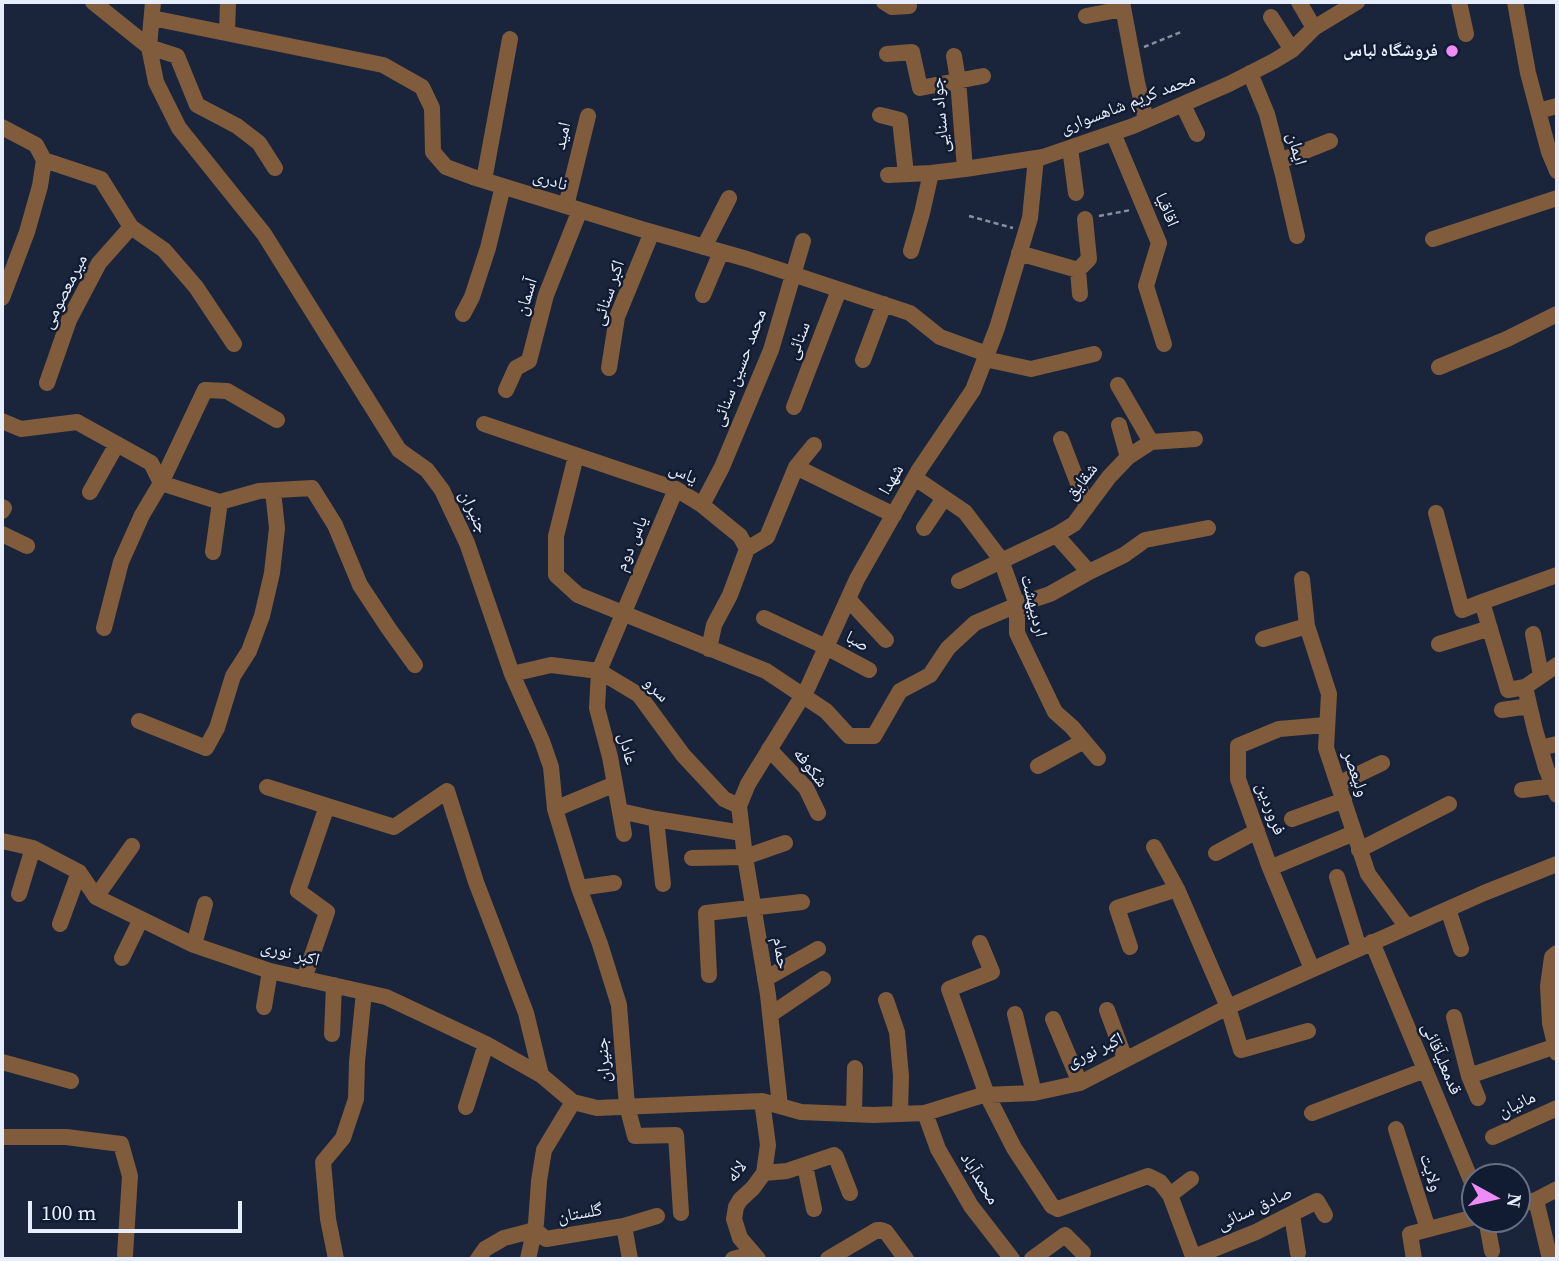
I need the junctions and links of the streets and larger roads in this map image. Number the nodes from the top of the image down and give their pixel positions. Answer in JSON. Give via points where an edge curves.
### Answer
{"nodes":[{"id":1,"x":93,"y":2,"type":"edge"},
{"id":2,"x":228,"y":2,"type":"edge"},
{"id":3,"x":884,"y":2,"type":"edge"},
{"id":4,"x":1299,"y":2,"type":"edge"},
{"id":5,"x":1357,"y":2,"type":"edge"},
{"id":6,"x":1459,"y":2,"type":"edge"},
{"id":7,"x":1515,"y":2,"type":"edge"},
{"id":8,"x":1122,"y":5,"type":"edge"},
{"id":9,"x":909,"y":6,"type":"dead end"},
{"id":10,"x":152,"y":10,"type":"edge"},
{"id":11,"x":1086,"y":16,"type":"dead end"},
{"id":12,"x":1271,"y":17,"type":"dead end"},
{"id":13,"x":1314,"y":28,"type":"junction"},
{"id":14,"x":227,"y":33,"type":"junction"},
{"id":15,"x":1466,"y":34,"type":"dead end"},
{"id":16,"x":510,"y":39,"type":"dead end"},
{"id":17,"x":149,"y":47,"type":"junction"},
{"id":18,"x":1292,"y":50,"type":"junction"},
{"id":19,"x":887,"y":54,"type":"dead end"},
{"id":20,"x":954,"y":56,"type":"dead end"},
{"id":21,"x":1250,"y":73,"type":"junction"},
{"id":22,"x":983,"y":76,"type":"dead end"},
{"id":23,"x":958,"y":80,"type":"junction"},
{"id":24,"x":1182,"y":104,"type":"junction"},
{"id":25,"x":1557,"y":106,"type":"edge"},
{"id":26,"x":1538,"y":111,"type":"junction"},
{"id":27,"x":880,"y":115,"type":"dead end"},
{"id":28,"x":588,"y":116,"type":"dead end"},
{"id":29,"x":1146,"y":120,"type":"junction"},
{"id":30,"x":2,"y":127,"type":"edge"},
{"id":31,"x":1113,"y":133,"type":"junction"},
{"id":32,"x":1197,"y":134,"type":"dead end"},
{"id":33,"x":1330,"y":141,"type":"dead end"},
{"id":34,"x":1070,"y":148,"type":"junction"},
{"id":35,"x":1554,"y":154,"type":"edge"},
{"id":36,"x":1036,"y":158,"type":"junction"},
{"id":37,"x":44,"y":160,"type":"junction"},
{"id":38,"x":1280,"y":161,"type":"junction"},
{"id":39,"x":275,"y":168,"type":"dead end"},
{"id":40,"x":965,"y":169,"type":"junction"},
{"id":41,"x":1557,"y":171,"type":"edge"},
{"id":42,"x":931,"y":173,"type":"junction"},
{"id":43,"x":888,"y":174,"type":"dead end"},
{"id":44,"x":906,"y":174,"type":"junction"},
{"id":45,"x":484,"y":180,"type":"junction"},
{"id":46,"x":503,"y":186,"type":"junction"},
{"id":47,"x":1076,"y":193,"type":"dead end"},
{"id":48,"x":729,"y":198,"type":"dead end"},
{"id":49,"x":1557,"y":198,"type":"edge"},
{"id":50,"x":573,"y":208,"type":"junction"},
{"id":51,"x":1085,"y":219,"type":"road end"},
{"id":52,"x":131,"y":227,"type":"junction"},
{"id":53,"x":652,"y":233,"type":"junction"},
{"id":54,"x":1297,"y":236,"type":"dead end"},
{"id":55,"x":1433,"y":239,"type":"dead end"},
{"id":56,"x":803,"y":241,"type":"dead end"},
{"id":57,"x":704,"y":247,"type":"junction"},
{"id":58,"x":911,"y":251,"type":"dead end"},
{"id":59,"x":721,"y":252,"type":"junction"},
{"id":60,"x":1020,"y":253,"type":"junction"},
{"id":61,"x":1078,"y":270,"type":"junction"},
{"id":62,"x":794,"y":275,"type":"junction"},
{"id":63,"x":5,"y":280,"type":"edge"},
{"id":64,"x":839,"y":290,"type":"junction"},
{"id":65,"x":1080,"y":294,"type":"dead end"},
{"id":66,"x":703,"y":295,"type":"dead end"},
{"id":67,"x":2,"y":299,"type":"edge"},
{"id":68,"x":884,"y":304,"type":"junction"},
{"id":69,"x":463,"y":314,"type":"dead end"},
{"id":70,"x":1557,"y":314,"type":"edge"},
{"id":71,"x":234,"y":344,"type":"dead end"},
{"id":72,"x":1164,"y":344,"type":"dead end"},
{"id":73,"x":1094,"y":354,"type":"dead end"},
{"id":74,"x":986,"y":356,"type":"junction"},
{"id":75,"x":863,"y":360,"type":"dead end"},
{"id":76,"x":1439,"y":367,"type":"dead end"},
{"id":77,"x":609,"y":368,"type":"dead end"},
{"id":78,"x":47,"y":383,"type":"dead end"},
{"id":79,"x":1118,"y":385,"type":"dead end"},
{"id":80,"x":506,"y":390,"type":"dead end"},
{"id":81,"x":794,"y":407,"type":"dead end"},
{"id":82,"x":277,"y":420,"type":"dead end"},
{"id":83,"x":2,"y":421,"type":"edge"},
{"id":84,"x":485,"y":424,"type":"dead end"},
{"id":85,"x":1119,"y":425,"type":"dead end"},
{"id":86,"x":1061,"y":439,"type":"dead end"},
{"id":87,"x":1195,"y":439,"type":"dead end"},
{"id":88,"x":1151,"y":442,"type":"junction"},
{"id":89,"x":117,"y":444,"type":"junction"},
{"id":90,"x":814,"y":445,"type":"dead end"},
{"id":91,"x":576,"y":456,"type":"junction"},
{"id":92,"x":1128,"y":457,"type":"junction"},
{"id":93,"x":796,"y":467,"type":"junction"},
{"id":94,"x":915,"y":478,"type":"junction"},
{"id":95,"x":161,"y":483,"type":"junction"},
{"id":96,"x":676,"y":489,"type":"junction"},
{"id":97,"x":273,"y":491,"type":"junction"},
{"id":98,"x":90,"y":492,"type":"dead end"},
{"id":99,"x":944,"y":498,"type":"junction"},
{"id":100,"x":220,"y":502,"type":"junction"},
{"id":101,"x":702,"y":505,"type":"junction"},
{"id":102,"x":1087,"y":506,"type":"junction"},
{"id":103,"x":1436,"y":513,"type":"dead end"},
{"id":104,"x":894,"y":515,"type":"junction"},
{"id":105,"x":924,"y":528,"type":"dead end"},
{"id":106,"x":1208,"y":528,"type":"dead end"},
{"id":107,"x":2,"y":534,"type":"edge"},
{"id":108,"x":1056,"y":535,"type":"junction"},
{"id":109,"x":27,"y":546,"type":"dead end"},
{"id":110,"x":747,"y":549,"type":"junction"},
{"id":111,"x":213,"y":552,"type":"dead end"},
{"id":112,"x":1001,"y":560,"type":"junction"},
{"id":113,"x":1089,"y":572,"type":"junction"},
{"id":114,"x":1557,"y":576,"type":"edge"},
{"id":115,"x":1302,"y":579,"type":"dead end"},
{"id":116,"x":959,"y":581,"type":"dead end"},
{"id":117,"x":848,"y":599,"type":"junction"},
{"id":118,"x":1482,"y":602,"type":"junction"},
{"id":119,"x":1017,"y":605,"type":"junction"},
{"id":120,"x":624,"y":614,"type":"junction"},
{"id":121,"x":764,"y":618,"type":"dead end"},
{"id":122,"x":1307,"y":626,"type":"junction"},
{"id":123,"x":104,"y":628,"type":"dead end"},
{"id":124,"x":1490,"y":628,"type":"junction"},
{"id":125,"x":1533,"y":634,"type":"dead end"},
{"id":126,"x":886,"y":639,"type":"dead end"},
{"id":127,"x":1263,"y":639,"type":"dead end"},
{"id":128,"x":1439,"y":644,"type":"dead end"},
{"id":129,"x":826,"y":647,"type":"junction"},
{"id":130,"x":709,"y":649,"type":"junction"},
{"id":131,"x":415,"y":665,"type":"dead end"},
{"id":132,"x":1557,"y":665,"type":"edge"},
{"id":133,"x":869,"y":670,"type":"dead end"},
{"id":134,"x":599,"y":671,"type":"junction"},
{"id":135,"x":512,"y":674,"type":"junction"},
{"id":136,"x":1541,"y":675,"type":"junction"},
{"id":137,"x":1525,"y":687,"type":"junction"},
{"id":138,"x":803,"y":695,"type":"junction"},
{"id":139,"x":1529,"y":706,"type":"junction"},
{"id":140,"x":1502,"y":710,"type":"dead end"},
{"id":141,"x":139,"y":721,"type":"dead end"},
{"id":142,"x":1326,"y":726,"type":"junction"},
{"id":143,"x":1084,"y":741,"type":"junction"},
{"id":144,"x":1557,"y":744,"type":"edge"},
{"id":145,"x":1540,"y":748,"type":"junction"},
{"id":146,"x":769,"y":749,"type":"junction"},
{"id":147,"x":1098,"y":758,"type":"dead end"},
{"id":148,"x":1382,"y":763,"type":"dead end"},
{"id":149,"x":1038,"y":766,"type":"dead end"},
{"id":150,"x":615,"y":784,"type":"junction"},
{"id":151,"x":1338,"y":784,"type":"junction"},
{"id":152,"x":267,"y":787,"type":"dead end"},
{"id":153,"x":1522,"y":790,"type":"dead end"},
{"id":154,"x":1555,"y":790,"type":"edge"},
{"id":155,"x":1344,"y":800,"type":"junction"},
{"id":156,"x":1449,"y":804,"type":"dead end"},
{"id":157,"x":327,"y":806,"type":"junction"},
{"id":158,"x":738,"y":806,"type":"junction"},
{"id":159,"x":555,"y":809,"type":"junction"},
{"id":160,"x":620,"y":811,"type":"junction"},
{"id":161,"x":818,"y":813,"type":"dead end"},
{"id":162,"x":656,"y":819,"type":"junction"},
{"id":163,"x":1292,"y":819,"type":"dead end"},
{"id":164,"x":1257,"y":831,"type":"junction"},
{"id":165,"x":742,"y":833,"type":"junction"},
{"id":166,"x":1354,"y":833,"type":"junction"},
{"id":167,"x":624,"y":834,"type":"dead end"},
{"id":168,"x":2,"y":842,"type":"edge"},
{"id":169,"x":785,"y":843,"type":"dead end"},
{"id":170,"x":132,"y":846,"type":"dead end"},
{"id":171,"x":1154,"y":847,"type":"dead end"},
{"id":172,"x":33,"y":848,"type":"junction"},
{"id":173,"x":1360,"y":850,"type":"junction"},
{"id":174,"x":1216,"y":853,"type":"dead end"},
{"id":175,"x":745,"y":857,"type":"junction"},
{"id":176,"x":692,"y":858,"type":"dead end"},
{"id":177,"x":1557,"y":864,"type":"edge"},
{"id":178,"x":1270,"y":868,"type":"junction"},
{"id":179,"x":79,"y":872,"type":"junction"},
{"id":180,"x":1337,"y":877,"type":"dead end"},
{"id":181,"x":614,"y":883,"type":"dead end"},
{"id":182,"x":663,"y":884,"type":"dead end"},
{"id":183,"x":579,"y":888,"type":"junction"},
{"id":184,"x":1177,"y":889,"type":"junction"},
{"id":185,"x":19,"y":894,"type":"dead end"},
{"id":186,"x":96,"y":897,"type":"junction"},
{"id":187,"x":802,"y":902,"type":"dead end"},
{"id":188,"x":205,"y":904,"type":"dead end"},
{"id":189,"x":753,"y":909,"type":"junction"},
{"id":190,"x":1448,"y":909,"type":"junction"},
{"id":191,"x":141,"y":919,"type":"junction"},
{"id":192,"x":60,"y":924,"type":"dead end"},
{"id":193,"x":1407,"y":927,"type":"junction"},
{"id":194,"x":980,"y":943,"type":"dead end"},
{"id":195,"x":194,"y":945,"type":"junction"},
{"id":196,"x":1365,"y":945,"type":"junction"},
{"id":197,"x":1130,"y":947,"type":"dead end"},
{"id":198,"x":1461,"y":948,"type":"dead end"},
{"id":199,"x":818,"y":949,"type":"dead end"},
{"id":200,"x":1557,"y":953,"type":"edge"},
{"id":201,"x":122,"y":958,"type":"dead end"},
{"id":202,"x":1312,"y":969,"type":"junction"},
{"id":203,"x":270,"y":971,"type":"junction"},
{"id":204,"x":709,"y":975,"type":"dead end"},
{"id":205,"x":304,"y":978,"type":"junction"},
{"id":206,"x":765,"y":979,"type":"junction"},
{"id":207,"x":823,"y":979,"type":"dead end"},
{"id":208,"x":334,"y":985,"type":"junction"},
{"id":209,"x":363,"y":992,"type":"junction"},
{"id":210,"x":886,"y":1000,"type":"dead end"},
{"id":211,"x":264,"y":1007,"type":"dead end"},
{"id":212,"x":1228,"y":1007,"type":"junction"},
{"id":213,"x":1107,"y":1010,"type":"dead end"},
{"id":214,"x":1016,"y":1014,"type":"dead end"},
{"id":215,"x":770,"y":1015,"type":"junction"},
{"id":216,"x":1454,"y":1017,"type":"dead end"},
{"id":217,"x":1053,"y":1019,"type":"dead end"},
{"id":218,"x":1308,"y":1031,"type":"dead end"},
{"id":219,"x":332,"y":1034,"type":"dead end"},
{"id":220,"x":486,"y":1044,"type":"junction"},
{"id":221,"x":1556,"y":1050,"type":"edge"},
{"id":222,"x":1125,"y":1059,"type":"junction"},
{"id":223,"x":2,"y":1062,"type":"edge"},
{"id":224,"x":855,"y":1068,"type":"dead end"},
{"id":225,"x":1425,"y":1070,"type":"junction"},
{"id":226,"x":541,"y":1075,"type":"junction"},
{"id":227,"x":1469,"y":1076,"type":"junction"},
{"id":228,"x":71,"y":1081,"type":"dead end"},
{"id":229,"x":1080,"y":1083,"type":"junction"},
{"id":230,"x":1034,"y":1093,"type":"junction"},
{"id":231,"x":987,"y":1095,"type":"junction"},
{"id":232,"x":1478,"y":1098,"type":"dead end"},
{"id":233,"x":762,"y":1101,"type":"junction"},
{"id":234,"x":573,"y":1102,"type":"junction"},
{"id":235,"x":627,"y":1106,"type":"junction"},
{"id":236,"x":780,"y":1106,"type":"junction"},
{"id":237,"x":466,"y":1107,"type":"dead end"},
{"id":238,"x":1557,"y":1108,"type":"edge"},
{"id":239,"x":925,"y":1113,"type":"junction"},
{"id":240,"x":1312,"y":1113,"type":"dead end"},
{"id":241,"x":854,"y":1114,"type":"junction"},
{"id":242,"x":900,"y":1114,"type":"junction"},
{"id":243,"x":1396,"y":1129,"type":"dead end"},
{"id":244,"x":2,"y":1137,"type":"edge"},
{"id":245,"x":1493,"y":1137,"type":"dead end"},
{"id":246,"x":1464,"y":1163,"type":"edge"},
{"id":247,"x":805,"y":1166,"type":"junction"},
{"id":248,"x":764,"y":1173,"type":"junction"},
{"id":249,"x":1191,"y":1179,"type":"dead end"},
{"id":250,"x":1557,"y":1189,"type":"edge"},
{"id":251,"x":850,"y":1193,"type":"dead end"},
{"id":252,"x":1170,"y":1195,"type":"junction"},
{"id":253,"x":1536,"y":1200,"type":"junction"},
{"id":254,"x":1531,"y":1201,"type":"edge"},
{"id":255,"x":814,"y":1209,"type":"dead end"},
{"id":256,"x":681,"y":1213,"type":"dead end"},
{"id":257,"x":1292,"y":1215,"type":"junction"},
{"id":258,"x":1325,"y":1215,"type":"dead end"},
{"id":259,"x":657,"y":1216,"type":"dead end"},
{"id":260,"x":1461,"y":1221,"type":"edge"},
{"id":261,"x":624,"y":1226,"type":"junction"},
{"id":262,"x":1428,"y":1229,"type":"junction"},
{"id":263,"x":535,"y":1230,"type":"junction"},
{"id":264,"x":1489,"y":1233,"type":"edge"},
{"id":265,"x":1492,"y":1251,"type":"dead end"},
{"id":266,"x":1083,"y":1253,"type":"dead end"},
{"id":267,"x":1298,"y":1253,"type":"dead end"},
{"id":268,"x":125,"y":1255,"type":"dead end"},
{"id":269,"x":755,"y":1256,"type":"edge"},
{"id":270,"x":1194,"y":1258,"type":"edge"},
{"id":271,"x":336,"y":1259,"type":"edge"},
{"id":272,"x":478,"y":1259,"type":"edge"},
{"id":273,"x":528,"y":1259,"type":"edge"},
{"id":274,"x":630,"y":1259,"type":"edge"},
{"id":275,"x":733,"y":1259,"type":"edge"},
{"id":276,"x":828,"y":1259,"type":"edge"},
{"id":277,"x":906,"y":1259,"type":"edge"},
{"id":278,"x":1012,"y":1259,"type":"edge"},
{"id":279,"x":1032,"y":1259,"type":"edge"},
{"id":280,"x":1413,"y":1259,"type":"edge"},
{"id":281,"x":1550,"y":1259,"type":"edge"}],
"edges":[{"from":1,"to":17,"type":"street"},
{"from":2,"to":14,"type":"street"},
{"from":3,"to":9,"type":"street","via":[[892,7]]},
{"from":4,"to":13,"type":"street"},
{"from":5,"to":13,"type":"street","name":"محمد کریم شاهسواری"},
{"from":6,"to":15,"type":"street"},
{"from":7,"to":26,"type":"street"},
{"from":8,"to":11,"type":"street"},
{"from":8,"to":29,"type":"street"},
{"from":10,"to":14,"type":"street","name":"نادری"},
{"from":10,"to":17,"type":"street","name":"جنیران"},
{"from":12,"to":18,"type":"street"},
{"from":13,"to":18,"type":"street","name":"محمد کریم شاهسواری"},
{"from":14,"to":45,"type":"street","name":"نادری","via":[[383,65],[422,87],[432,108],[433,152],[446,167]]},
{"from":16,"to":45,"type":"street"},
{"from":17,"to":39,"type":"street","via":[[177,56],[197,105],[259,143]]},
{"from":17,"to":135,"type":"street","name":"جنیران","via":[[156,82],[179,128],[264,234],[400,450],[427,470],[442,490],[467,543]]},
{"from":18,"to":21,"type":"street","name":"محمد کریم شاهسواری"},
{"from":19,"to":23,"type":"street","via":[[912,52],[920,88]]},
{"from":20,"to":23,"type":"street","name":"جواد سنایی"},
{"from":21,"to":24,"type":"street","name":"محمد کریم شاهسواری"},
{"from":21,"to":38,"type":"street","name":"ایمان"},
{"from":22,"to":23,"type":"street"},
{"from":23,"to":40,"type":"street","name":"جواد سنایی"},
{"from":24,"to":29,"type":"street","name":"محمد کریم شاهسواری"},
{"from":24,"to":32,"type":"street"},
{"from":25,"to":26,"type":"street"},
{"from":26,"to":35,"type":"street"},
{"from":27,"to":44,"type":"street","via":[[901,120]]},
{"from":28,"to":50,"type":"street","name":"امید"},
{"from":29,"to":31,"type":"street","name":"محمد کریم شاهسواری"},
{"from":30,"to":37,"type":"street","via":[[36,145]]},
{"from":31,"to":34,"type":"street","name":"محمد کریم شاهسواری"},
{"from":31,"to":72,"type":"street","name":"اقاقیا","via":[[1159,243],[1146,286]]},
{"from":33,"to":38,"type":"street"},
{"from":34,"to":36,"type":"street","name":"محمد کریم شاهسواری"},
{"from":34,"to":47,"type":"street"},
{"from":35,"to":41,"type":"street"},
{"from":36,"to":40,"type":"street","name":"محمد کریم شاهسواری"},
{"from":36,"to":60,"type":"street","name":"شهدا","via":[[1030,218]]},
{"from":37,"to":52,"type":"street","via":[[101,179]]},
{"from":37,"to":63,"type":"street","via":[[27,232]]},
{"from":38,"to":54,"type":"street","name":"ایمان"},
{"from":40,"to":42,"type":"street","name":"محمد کریم شاهسواری"},
{"from":42,"to":44,"type":"street","name":"محمد کریم شاهسواری"},
{"from":42,"to":58,"type":"street"},
{"from":43,"to":44,"type":"street","name":"محمد کریم شاهسواری"},
{"from":45,"to":46,"type":"street","name":"نادری"},
{"from":46,"to":50,"type":"street","name":"نادری"},
{"from":46,"to":69,"type":"street","via":[[488,248]]},
{"from":48,"to":57,"type":"street"},
{"from":49,"to":55,"type":"street"},
{"from":50,"to":53,"type":"street","name":"نادری"},
{"from":50,"to":80,"type":"street","name":"آسمان","via":[[529,361],[516,368]]},
{"from":51,"to":61,"type":"street","via":[[1089,259]]},
{"from":52,"to":71,"type":"street","via":[[172,259]]},
{"from":52,"to":78,"type":"street","name":"میرمعصومی","via":[[99,263],[69,320]]},
{"from":53,"to":57,"type":"street","name":"نادری"},
{"from":53,"to":77,"type":"street","name":"اکبر سنائی","via":[[617,317]]},
{"from":56,"to":62,"type":"street","name":"محمد حسین سنائی"},
{"from":57,"to":59,"type":"street","name":"نادری"},
{"from":59,"to":62,"type":"street","name":"نادری"},
{"from":59,"to":66,"type":"street"},
{"from":60,"to":61,"type":"street"},
{"from":60,"to":74,"type":"street","name":"شهدا"},
{"from":61,"to":65,"type":"street"},
{"from":62,"to":64,"type":"street","name":"نادری"},
{"from":62,"to":101,"type":"street","name":"محمد حسین سنائی","via":[[771,350]]},
{"from":63,"to":67,"type":"street"},
{"from":64,"to":68,"type":"street","name":"نادری"},
{"from":64,"to":81,"type":"street","name":"سنائی"},
{"from":68,"to":74,"type":"street","name":"نادری","via":[[910,313],[940,337]]},
{"from":68,"to":75,"type":"street"},
{"from":70,"to":76,"type":"street"},
{"from":73,"to":74,"type":"street","name":"نادری","via":[[1031,369]]},
{"from":74,"to":94,"type":"street","name":"شهدا","via":[[973,390]]},
{"from":79,"to":88,"type":"street"},
{"from":82,"to":95,"type":"street","via":[[227,391],[205,390]]},
{"from":83,"to":89,"type":"street","via":[[21,429],[77,422]]},
{"from":84,"to":91,"type":"street","name":"یاس"},
{"from":85,"to":92,"type":"street"},
{"from":86,"to":102,"type":"street"},
{"from":87,"to":88,"type":"street","name":"شقایق"},
{"from":88,"to":92,"type":"street","name":"شقایق"},
{"from":89,"to":95,"type":"street","via":[[151,463]]},
{"from":89,"to":98,"type":"street"},
{"from":90,"to":93,"type":"street"},
{"from":91,"to":96,"type":"street","name":"یاس"},
{"from":91,"to":120,"type":"street","via":[[556,536],[556,575],[578,595]]},
{"from":92,"to":102,"type":"street","name":"شقایق"},
{"from":93,"to":104,"type":"street"},
{"from":93,"to":110,"type":"street","via":[[767,537]]},
{"from":94,"to":99,"type":"street","name":"اردیبهشت"},
{"from":94,"to":104,"type":"street","name":"شهدا"},
{"from":95,"to":100,"type":"street"},
{"from":95,"to":123,"type":"street","via":[[121,562]]},
{"from":96,"to":101,"type":"street","name":"یاس"},
{"from":96,"to":120,"type":"street","name":"یاس دوم"},
{"from":97,"to":100,"type":"street"},
{"from":97,"to":131,"type":"street","via":[[312,488],[335,525],[360,585]]},
{"from":97,"to":141,"type":"street","via":[[277,528],[262,616],[206,748]]},
{"from":99,"to":105,"type":"street"},
{"from":99,"to":112,"type":"street","name":"اردیبهشت","via":[[965,512]]},
{"from":100,"to":111,"type":"street"},
{"from":101,"to":110,"type":"street","name":"یاس","via":[[740,536]]},
{"from":102,"to":108,"type":"street","name":"شقایق","via":[[1074,524]]},
{"from":103,"to":118,"type":"street","via":[[1462,610]]},
{"from":104,"to":117,"type":"street","name":"شهدا"},
{"from":106,"to":113,"type":"street","via":[[1145,540]]},
{"from":107,"to":109,"type":"street"},
{"from":108,"to":112,"type":"street","name":"شقایق"},
{"from":108,"to":113,"type":"street"},
{"from":110,"to":130,"type":"street","via":[[714,625]]},
{"from":112,"to":116,"type":"street","name":"شقایق"},
{"from":112,"to":119,"type":"street","name":"اردیبهشت"},
{"from":113,"to":119,"type":"street","via":[[1050,594]]},
{"from":114,"to":118,"type":"street"},
{"from":115,"to":122,"type":"street","name":"ولیعصر"},
{"from":117,"to":126,"type":"street"},
{"from":117,"to":129,"type":"street","name":"شهدا"},
{"from":118,"to":124,"type":"street"},
{"from":119,"to":138,"type":"street","via":[[975,623],[948,648],[930,675],[900,691],[874,736],[849,736]]},
{"from":119,"to":143,"type":"street","name":"اردیبهشت","via":[[1017,633],[1055,712]]},
{"from":120,"to":130,"type":"street"},
{"from":120,"to":134,"type":"street","name":"یاس دوم"},
{"from":121,"to":129,"type":"street","name":"صبا"},
{"from":122,"to":127,"type":"street"},
{"from":122,"to":142,"type":"street","name":"ولیعصر","via":[[1329,694]]},
{"from":124,"to":128,"type":"street"},
{"from":124,"to":137,"type":"street","via":[[1508,690]]},
{"from":125,"to":136,"type":"street"},
{"from":129,"to":133,"type":"street","name":"صبا"},
{"from":129,"to":138,"type":"street","name":"شهدا"},
{"from":130,"to":138,"type":"street","via":[[766,671]]},
{"from":132,"to":136,"type":"street"},
{"from":134,"to":135,"type":"street","name":"سرو","via":[[551,665]]},
{"from":134,"to":150,"type":"street","name":"عادل","via":[[597,708]]},
{"from":134,"to":158,"type":"street","name":"سرو","via":[[639,695],[683,755],[724,799]]},
{"from":135,"to":159,"type":"street","name":"جنیران","via":[[551,767]]},
{"from":136,"to":137,"type":"street"},
{"from":137,"to":139,"type":"street"},
{"from":138,"to":146,"type":"street","name":"شهدا"},
{"from":139,"to":140,"type":"street"},
{"from":139,"to":145,"type":"street"},
{"from":142,"to":151,"type":"street","name":"ولیعصر","via":[[1326,748]]},
{"from":142,"to":164,"type":"street","name":"فروردین","via":[[1279,729],[1238,746],[1238,779]]},
{"from":143,"to":147,"type":"street","name":"اردیبهشت"},
{"from":143,"to":149,"type":"street"},
{"from":144,"to":145,"type":"street"},
{"from":145,"to":154,"type":"street"},
{"from":146,"to":158,"type":"street","name":"شهدا"},
{"from":146,"to":161,"type":"street","name":"شکوفه","via":[[806,788]]},
{"from":148,"to":151,"type":"street"},
{"from":150,"to":159,"type":"street"},
{"from":150,"to":160,"type":"street","name":"عادل"},
{"from":151,"to":155,"type":"street","name":"ولیعصر"},
{"from":152,"to":157,"type":"street"},
{"from":153,"to":154,"type":"street"},
{"from":155,"to":163,"type":"street"},
{"from":155,"to":166,"type":"street","name":"ولیعصر"},
{"from":156,"to":173,"type":"street"},
{"from":157,"to":205,"type":"street","via":[[298,891],[327,912]]},
{"from":157,"to":226,"type":"street","via":[[394,827],[447,791],[476,883],[526,1013]]},
{"from":158,"to":165,"type":"street","name":"حمام"},
{"from":159,"to":183,"type":"street","name":"جنیران"},
{"from":160,"to":162,"type":"street"},
{"from":160,"to":167,"type":"street","name":"عادل"},
{"from":162,"to":165,"type":"street"},
{"from":162,"to":182,"type":"street"},
{"from":164,"to":174,"type":"street"},
{"from":164,"to":178,"type":"street","name":"فروردین"},
{"from":165,"to":175,"type":"street","name":"حمام"},
{"from":166,"to":173,"type":"street","name":"ولیعصر"},
{"from":166,"to":178,"type":"street"},
{"from":168,"to":172,"type":"street","name":"اکبر نوری"},
{"from":169,"to":175,"type":"street"},
{"from":170,"to":186,"type":"street"},
{"from":171,"to":184,"type":"street"},
{"from":172,"to":179,"type":"street","name":"اکبر نوری"},
{"from":172,"to":185,"type":"street"},
{"from":173,"to":193,"type":"street","name":"ولیعصر","via":[[1368,874]]},
{"from":175,"to":176,"type":"street"},
{"from":175,"to":189,"type":"street","name":"حمام"},
{"from":177,"to":190,"type":"street","name":"اکبر نوری"},
{"from":178,"to":202,"type":"street","name":"فروردین"},
{"from":179,"to":186,"type":"street","name":"اکبر نوری"},
{"from":179,"to":192,"type":"street"},
{"from":180,"to":196,"type":"street","name":"قدمعلیآقائی"},
{"from":181,"to":183,"type":"street"},
{"from":183,"to":235,"type":"street","name":"جنیران","via":[[619,1005]]},
{"from":184,"to":197,"type":"street","via":[[1117,908]]},
{"from":184,"to":212,"type":"street"},
{"from":186,"to":191,"type":"street","name":"اکبر نوری"},
{"from":187,"to":189,"type":"street"},
{"from":188,"to":195,"type":"street"},
{"from":189,"to":204,"type":"street","via":[[706,913]]},
{"from":189,"to":206,"type":"street","name":"حمام"},
{"from":190,"to":193,"type":"street","name":"اکبر نوری"},
{"from":190,"to":198,"type":"street"},
{"from":191,"to":195,"type":"street","name":"اکبر نوری"},
{"from":191,"to":201,"type":"street"},
{"from":193,"to":196,"type":"street","name":"اکبر نوری"},
{"from":194,"to":231,"type":"street","via":[[992,972],[949,989]]},
{"from":195,"to":203,"type":"street","name":"اکبر نوری"},
{"from":196,"to":202,"type":"street","name":"اکبر نوری"},
{"from":196,"to":225,"type":"street","name":"قدمعلیآقائی"},
{"from":199,"to":206,"type":"street"},
{"from":200,"to":221,"type":"street","via":[[1552,957],[1548,986],[1549,1023]]},
{"from":202,"to":212,"type":"street","name":"اکبر نوری"},
{"from":203,"to":205,"type":"street","name":"اکبر نوری"},
{"from":203,"to":211,"type":"street"},
{"from":205,"to":208,"type":"street","name":"اکبر نوری"},
{"from":206,"to":215,"type":"street","name":"حمام"},
{"from":207,"to":215,"type":"street"},
{"from":208,"to":209,"type":"street","name":"اکبر نوری"},
{"from":208,"to":219,"type":"street"},
{"from":209,"to":220,"type":"street","name":"اکبر نوری","via":[[386,997]]},
{"from":209,"to":271,"type":"street","via":[[356,1099],[343,1138],[323,1162]]},
{"from":210,"to":242,"type":"street","via":[[897,1032]]},
{"from":212,"to":218,"type":"street","via":[[1241,1050]]},
{"from":212,"to":222,"type":"street","name":"اکبر نوری"},
{"from":213,"to":222,"type":"street"},
{"from":214,"to":230,"type":"street"},
{"from":215,"to":236,"type":"street","name":"حمام"},
{"from":216,"to":227,"type":"street"},
{"from":217,"to":229,"type":"street"},
{"from":220,"to":226,"type":"street","name":"اکبر نوری"},
{"from":220,"to":237,"type":"street"},
{"from":221,"to":227,"type":"street"},
{"from":222,"to":229,"type":"street","name":"اکبر نوری"},
{"from":223,"to":228,"type":"street"},
{"from":224,"to":241,"type":"street"},
{"from":225,"to":240,"type":"street"},
{"from":225,"to":246,"type":"street","name":"قدمعلیآقائی"},
{"from":226,"to":234,"type":"street","name":"اکبر نوری"},
{"from":227,"to":232,"type":"street"},
{"from":229,"to":230,"type":"street","name":"اکبر نوری"},
{"from":230,"to":231,"type":"street","name":"اکبر نوری"},
{"from":231,"to":239,"type":"street","name":"اکبر نوری"},
{"from":231,"to":252,"type":"street","via":[[1052,1206],[1058,1209],[1148,1177],[1160,1182]]},
{"from":233,"to":235,"type":"street","name":"اکبر نوری"},
{"from":233,"to":236,"type":"street","name":"اکبر نوری"},
{"from":233,"to":248,"type":"street","name":"لاله","via":[[768,1145]]},
{"from":234,"to":235,"type":"street","name":"اکبر نوری","via":[[597,1108]]},
{"from":234,"to":263,"type":"street","via":[[544,1150]]},
{"from":235,"to":256,"type":"street","name":"جنیران","via":[[635,1136],[676,1135]]},
{"from":236,"to":241,"type":"street","name":"اکبر نوری","via":[[801,1112]]},
{"from":238,"to":245,"type":"street","name":"مانیان"},
{"from":239,"to":242,"type":"street","name":"اکبر نوری"},
{"from":239,"to":278,"type":"street","name":"محمدآباد","via":[[937,1149],[964,1195]]},
{"from":241,"to":242,"type":"street","name":"اکبر نوری"},
{"from":243,"to":262,"type":"street","name":"ولایت"},
{"from":244,"to":268,"type":"street","via":[[66,1137],[121,1144],[130,1177]]},
{"from":247,"to":248,"type":"street"},
{"from":247,"to":251,"type":"street","via":[[834,1155]]},
{"from":247,"to":255,"type":"street"},
{"from":248,"to":269,"type":"street","name":"لاله","via":[[736,1207],[734,1219],[740,1238]]},
{"from":249,"to":252,"type":"street"},
{"from":250,"to":253,"type":"street"},
{"from":252,"to":270,"type":"street"},
{"from":253,"to":254,"type":"street"},
{"from":253,"to":281,"type":"street"},
{"from":257,"to":258,"type":"street","name":"صادق سنائی","via":[[1317,1200]]},
{"from":257,"to":267,"type":"street"},
{"from":257,"to":270,"type":"street","name":"صادق سنائی"},
{"from":259,"to":261,"type":"street","name":"گلستان"},
{"from":260,"to":262,"type":"street"},
{"from":261,"to":263,"type":"street","name":"گلستان","via":[[546,1239]]},
{"from":261,"to":274,"type":"street"},
{"from":262,"to":280,"type":"street","via":[[1410,1234]]},
{"from":263,"to":272,"type":"street","name":"گلستان","via":[[504,1238]]},
{"from":263,"to":273,"type":"street"},
{"from":264,"to":265,"type":"street"},
{"from":266,"to":279,"type":"street","via":[[1065,1235]]},
{"from":269,"to":275,"type":"street"},
{"from":276,"to":277,"type":"street","via":[[877,1230],[886,1232]]}]}
